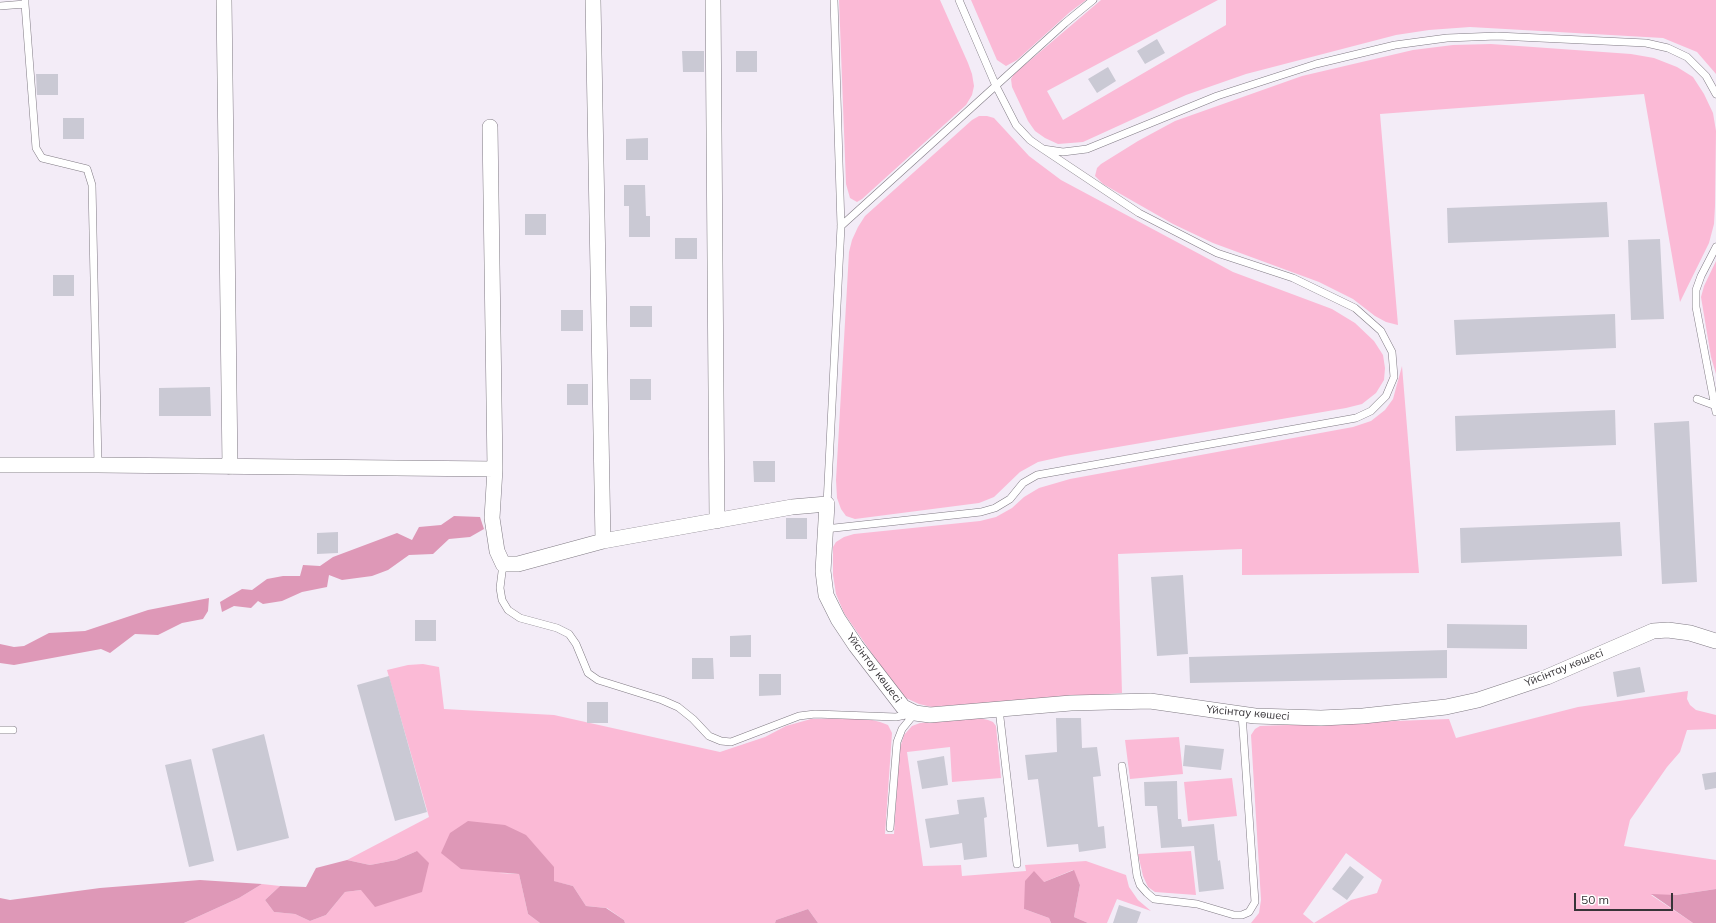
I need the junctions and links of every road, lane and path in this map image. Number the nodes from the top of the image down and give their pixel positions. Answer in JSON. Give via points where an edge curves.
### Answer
{"nodes":[{"id":1,"x":224,"y":0,"type":"edge"},
{"id":2,"x":593,"y":0,"type":"edge"},
{"id":3,"x":713,"y":0,"type":"edge"},
{"id":4,"x":834,"y":0,"type":"edge"},
{"id":5,"x":959,"y":0,"type":"edge"},
{"id":6,"x":1094,"y":0,"type":"edge"},
{"id":7,"x":25,"y":2,"type":"edge"},
{"id":8,"x":0,"y":6,"type":"edge"},
{"id":9,"x":996,"y":86,"type":"junction"},
{"id":10,"x":1716,"y":94,"type":"edge"},
{"id":11,"x":490,"y":127,"type":"dead end"},
{"id":12,"x":1043,"y":149,"type":"junction"},
{"id":13,"x":841,"y":226,"type":"junction"},
{"id":14,"x":1716,"y":247,"type":"edge"},
{"id":15,"x":1697,"y":399,"type":"dead end"},
{"id":16,"x":1716,"y":408,"type":"edge"},
{"id":17,"x":0,"y":465,"type":"edge"},
{"id":18,"x":98,"y":465,"type":"junction"},
{"id":19,"x":230,"y":467,"type":"junction"},
{"id":20,"x":495,"y":470,"type":"junction"},
{"id":21,"x":827,"y":504,"type":"junction"},
{"id":22,"x":717,"y":521,"type":"junction"},
{"id":23,"x":825,"y":529,"type":"junction"},
{"id":24,"x":603,"y":541,"type":"junction"},
{"id":25,"x":503,"y":564,"type":"junction"},
{"id":26,"x":1716,"y":641,"type":"edge"},
{"id":27,"x":999,"y":709,"type":"junction"},
{"id":28,"x":915,"y":713,"type":"junction"},
{"id":29,"x":1242,"y":714,"type":"junction"},
{"id":30,"x":0,"y":730,"type":"edge"},
{"id":31,"x":13,"y":730,"type":"dead end"},
{"id":32,"x":1122,"y":766,"type":"dead end"},
{"id":33,"x":890,"y":828,"type":"dead end"},
{"id":34,"x":1017,"y":864,"type":"dead end"}],
"edges":[{"from":1,"to":19,"type":"street"},
{"from":2,"to":24,"type":"street"},
{"from":3,"to":22,"type":"street"},
{"from":4,"to":13,"type":"lane"},
{"from":5,"to":9,"type":"lane"},
{"from":6,"to":9,"type":"lane"},
{"from":7,"to":8,"type":"lane"},
{"from":7,"to":18,"type":"lane","via":[[36,148],[42,158],[87,169],[92,185]]},
{"from":9,"to":12,"type":"lane","via":[[1016,124],[1030,140]]},
{"from":9,"to":13,"type":"lane"},
{"from":10,"to":12,"type":"lane","via":[[1706,76],[1687,57],[1668,48],[1646,43],[1497,36],[1447,38],[1395,45],[1316,64],[1217,96],[1087,149],[1063,152]]},
{"from":11,"to":20,"type":"street"},
{"from":12,"to":23,"type":"lane","via":[[1145,216],[1217,253],[1293,278],[1355,308],[1381,330],[1392,352],[1394,376],[1386,396],[1371,411],[1356,418],[1038,475],[1023,483],[1010,499],[995,508],[981,512]]},
{"from":13,"to":21,"type":"lane"},
{"from":14,"to":16,"type":"lane","via":[[1701,276],[1696,290],[1696,302]]},
{"from":15,"to":16,"type":"lane"},
{"from":17,"to":18,"type":"street"},
{"from":18,"to":19,"type":"street"},
{"from":19,"to":20,"type":"street"},
{"from":20,"to":25,"type":"street","via":[[492,518],[497,551]]},
{"from":21,"to":22,"type":"street"},
{"from":21,"to":23,"type":"street","name":"Үйсінтау көшесі"},
{"from":22,"to":24,"type":"street"},
{"from":23,"to":28,"type":"street","name":"Үйсінтау көшесі","via":[[823,571],[826,595],[856,646],[903,707]]},
{"from":24,"to":25,"type":"street","via":[[518,564]]},
{"from":25,"to":28,"type":"lane","via":[[500,588],[502,600],[508,610],[520,618],[569,634],[588,673],[598,680],[678,707],[709,736],[721,741],[731,742],[799,716],[896,716]]},
{"from":26,"to":29,"type":"street","name":"Үйсінтау көшесі","via":[[1690,633],[1653,631],[1547,677],[1478,700],[1446,707],[1321,718]]},
{"from":27,"to":28,"type":"street","name":"Үйсінтау көшесі","via":[[930,715]]},
{"from":27,"to":29,"type":"street","name":"Үйсінтау көшесі","via":[[1150,700]]},
{"from":27,"to":34,"type":"lane"},
{"from":28,"to":33,"type":"lane","via":[[902,729],[896,742]]},
{"from":29,"to":32,"type":"lane","via":[[1255,902],[1250,912],[1234,914],[1197,904],[1154,899],[1146,894],[1136,876]]},
{"from":30,"to":31,"type":"lane"}]}
